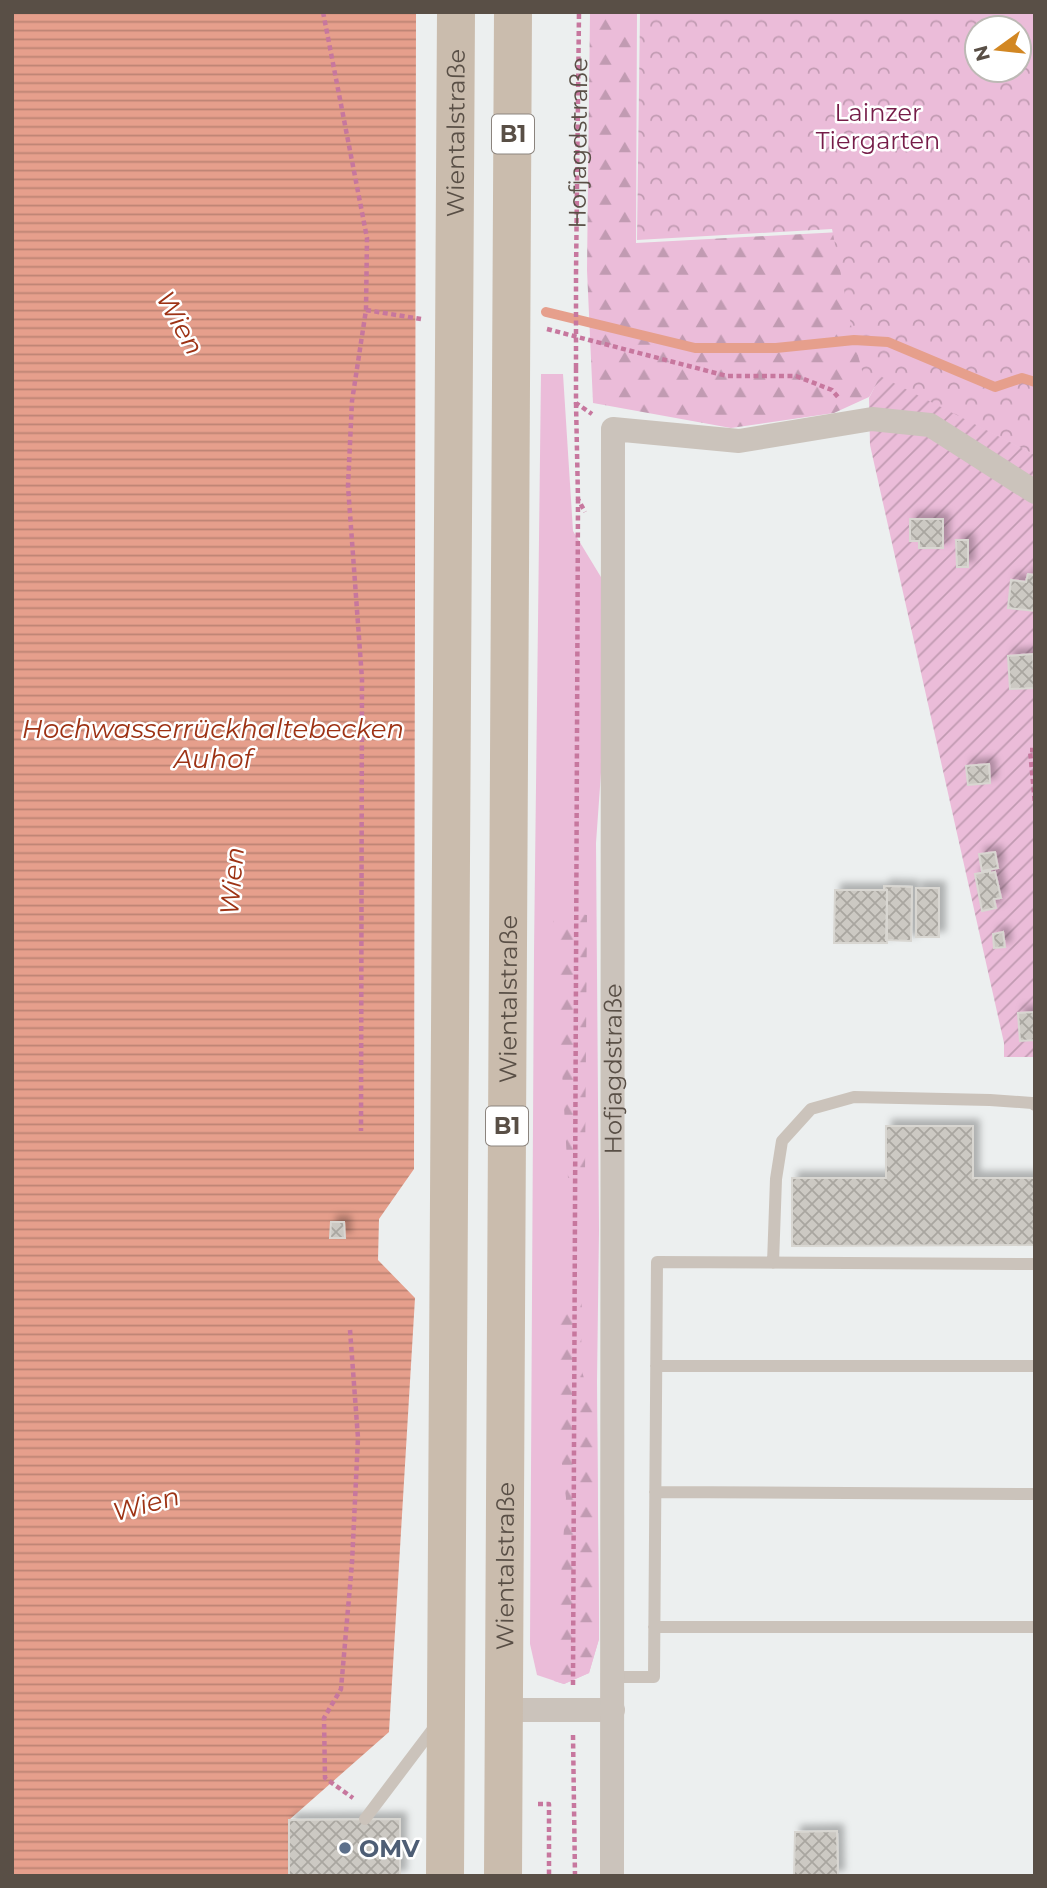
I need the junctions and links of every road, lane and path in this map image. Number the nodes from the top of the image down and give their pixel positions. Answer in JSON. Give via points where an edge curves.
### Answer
{"nodes":[{"id":1,"x":323,"y":12,"type":"edge"},
{"id":2,"x":456,"y":12,"type":"edge"},
{"id":3,"x":513,"y":12,"type":"edge"},
{"id":4,"x":579,"y":12,"type":"edge"},
{"id":5,"x":366,"y":310,"type":"junction"},
{"id":6,"x":422,"y":319,"type":"dead end"},
{"id":7,"x":547,"y":328,"type":"dead end"},
{"id":8,"x":796,"y":376,"type":"dead end"},
{"id":9,"x":613,"y":429,"type":"junction"},
{"id":10,"x":1035,"y":492,"type":"edge"},
{"id":11,"x":578,"y":499,"type":"dead end"},
{"id":12,"x":1035,"y":750,"type":"edge"},
{"id":13,"x":1035,"y":804,"type":"edge"},
{"id":14,"x":1035,"y":1105,"type":"edge"},
{"id":15,"x":361,"y":1131,"type":"dead end"},
{"id":16,"x":773,"y":1263,"type":"junction"},
{"id":17,"x":1035,"y":1264,"type":"edge"},
{"id":18,"x":350,"y":1330,"type":"dead end"},
{"id":19,"x":656,"y":1366,"type":"junction"},
{"id":20,"x":1035,"y":1366,"type":"edge"},
{"id":21,"x":655,"y":1492,"type":"junction"},
{"id":22,"x":1035,"y":1494,"type":"edge"},
{"id":23,"x":654,"y":1627,"type":"junction"},
{"id":24,"x":1035,"y":1627,"type":"edge"},
{"id":25,"x":612,"y":1677,"type":"junction"},
{"id":26,"x":504,"y":1710,"type":"junction"},
{"id":27,"x":573,"y":1710,"type":"junction"},
{"id":28,"x":612,"y":1710,"type":"junction"},
{"id":29,"x":447,"y":1711,"type":"junction"},
{"id":30,"x":354,"y":1799,"type":"dead end"},
{"id":31,"x":532,"y":1803,"type":"dead end"},
{"id":32,"x":365,"y":1819,"type":"dead end"},
{"id":33,"x":445,"y":1876,"type":"edge"},
{"id":34,"x":503,"y":1876,"type":"edge"},
{"id":35,"x":549,"y":1876,"type":"edge"},
{"id":36,"x":575,"y":1876,"type":"edge"},
{"id":37,"x":612,"y":1876,"type":"edge"}],
"edges":[{"from":1,"to":5,"type":"path","via":[[368,238]]},
{"from":2,"to":29,"type":"main road","name":"Wientalstraße","number":"B1"},
{"from":3,"to":26,"type":"main road","name":"Wientalstraße","number":"B1"},
{"from":4,"to":9,"type":"path","name":"Hofjagdstraße","bridge":true,"via":[[576,403]]},
{"from":5,"to":6,"type":"path"},
{"from":5,"to":15,"type":"path","via":[[352,401],[348,486],[362,679]]},
{"from":7,"to":8,"type":"path","via":[[727,376]]},
{"from":9,"to":10,"type":"street","via":[[738,441],[872,419],[930,425]]},
{"from":9,"to":25,"type":"street","name":"Hofjagdstraße"},
{"from":11,"to":27,"type":"path"},
{"from":12,"to":13,"type":"path","via":[[1030,750]]},
{"from":14,"to":16,"type":"lane","via":[[854,1097],[811,1109],[782,1141]]},
{"from":16,"to":17,"type":"lane"},
{"from":16,"to":19,"type":"lane","via":[[657,1262]]},
{"from":18,"to":30,"type":"path","via":[[358,1438],[352,1563],[341,1689],[324,1718],[325,1779]]},
{"from":19,"to":20,"type":"lane"},
{"from":19,"to":21,"type":"lane"},
{"from":21,"to":22,"type":"lane"},
{"from":21,"to":23,"type":"lane"},
{"from":23,"to":24,"type":"lane"},
{"from":23,"to":25,"type":"lane","via":[[654,1676]]},
{"from":25,"to":28,"type":"street","name":"Hofjagdstraße"},
{"from":26,"to":27,"type":"street"},
{"from":26,"to":34,"type":"main road","name":"Wientalstraße","number":"B1"},
{"from":27,"to":28,"type":"street"},
{"from":27,"to":36,"type":"path"},
{"from":28,"to":37,"type":"street","name":"Hofjagdstraße"},
{"from":29,"to":32,"type":"lane"},
{"from":29,"to":33,"type":"main road","number":"B1"},
{"from":31,"to":35,"type":"path","via":[[549,1804]]}]}
